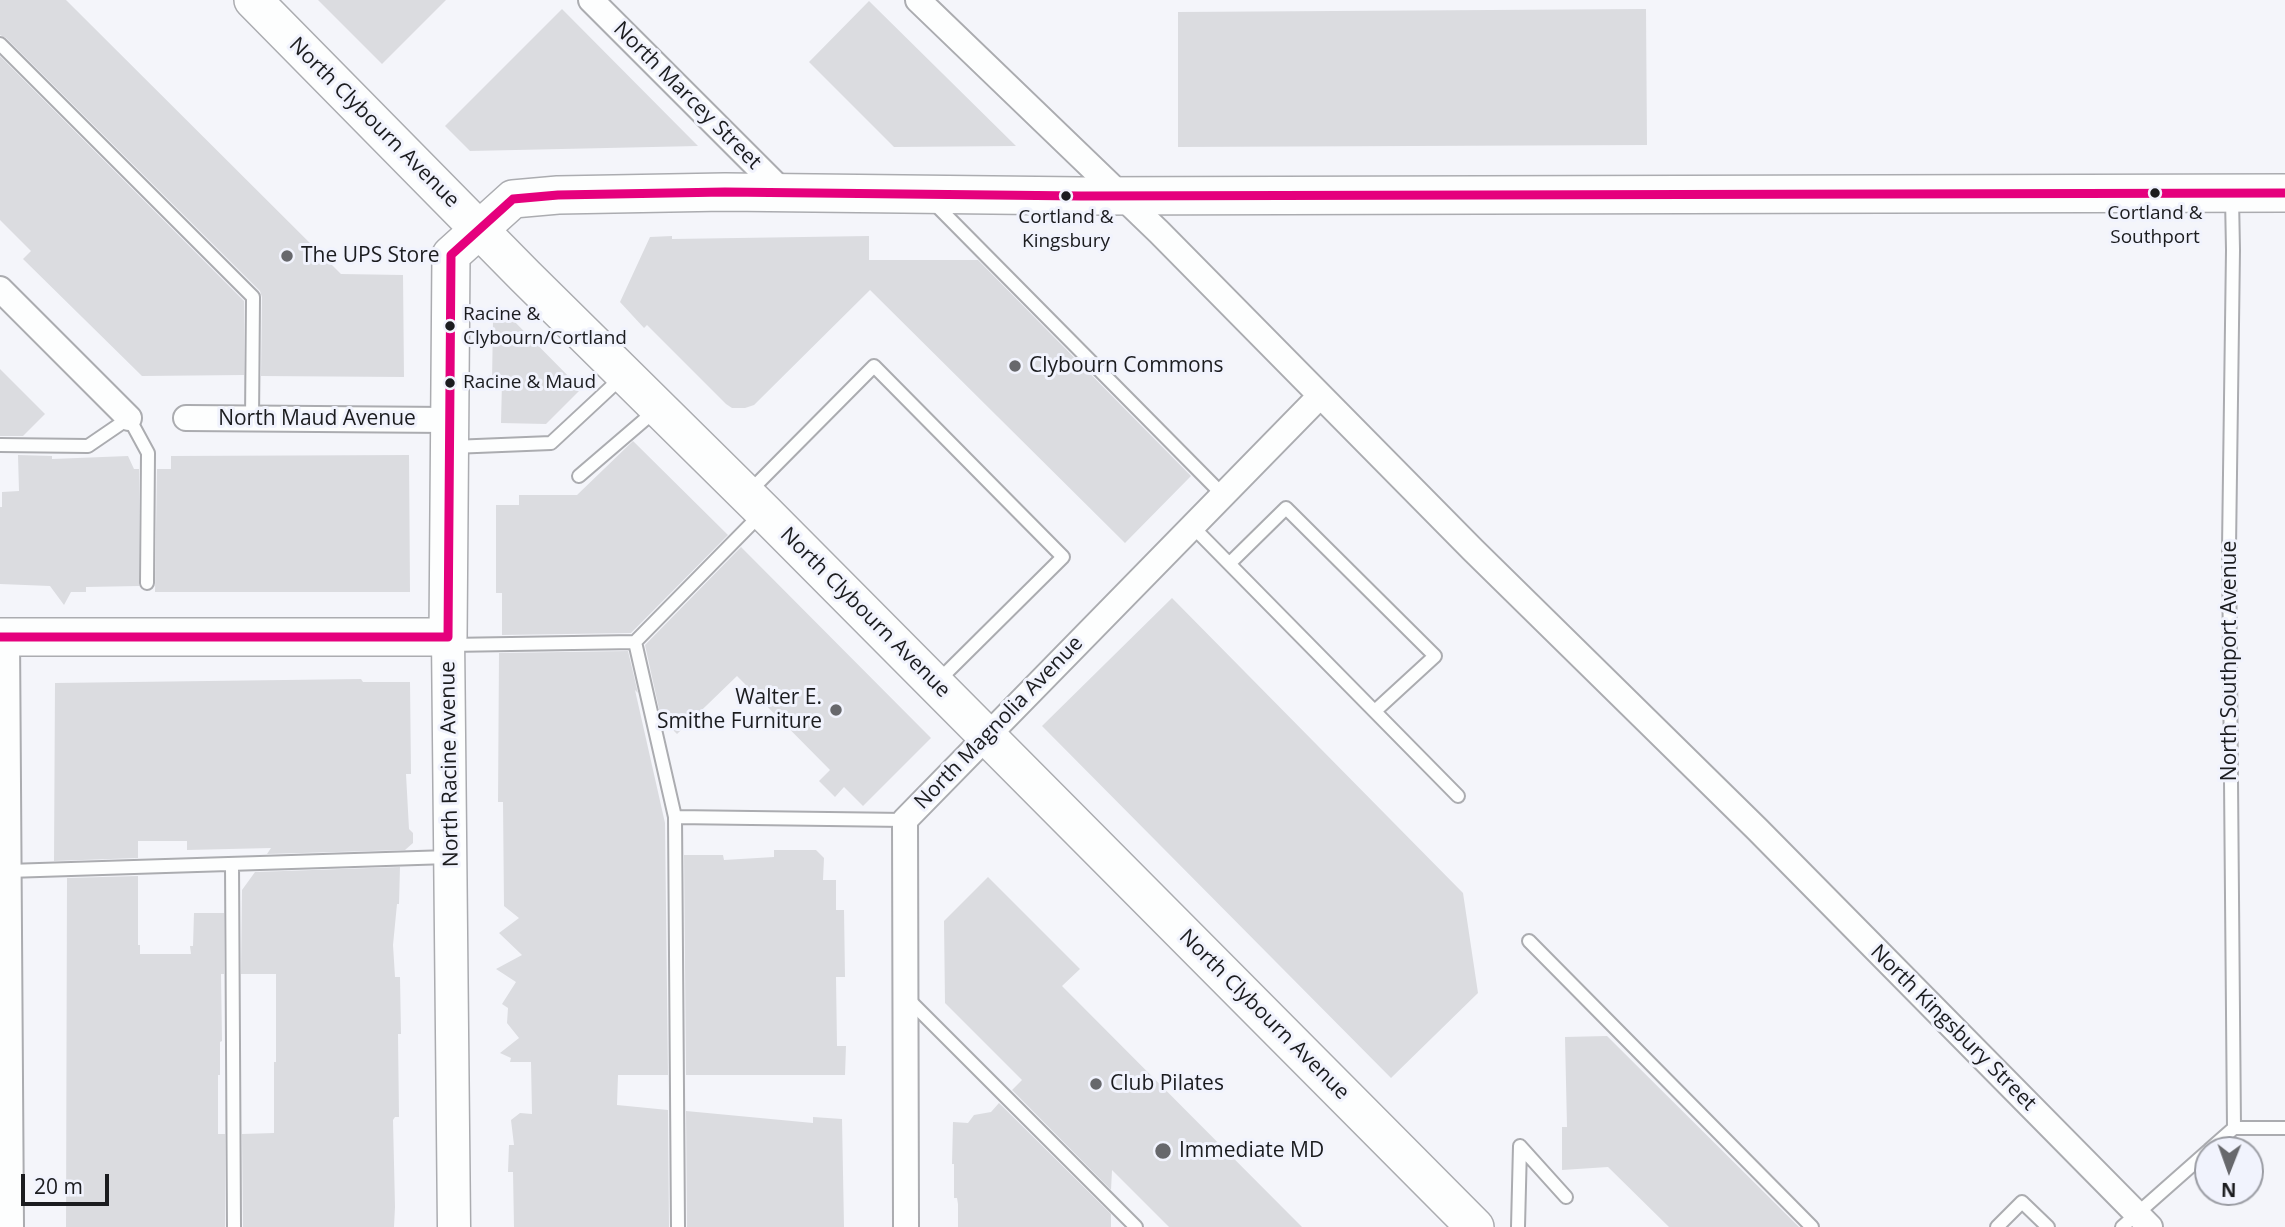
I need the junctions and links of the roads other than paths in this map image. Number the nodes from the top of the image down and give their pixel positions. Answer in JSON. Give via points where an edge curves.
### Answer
{"nodes":[{"id":1,"x":253,"y":0,"type":"edge"},
{"id":2,"x":591,"y":0,"type":"edge"},
{"id":3,"x":918,"y":0,"type":"edge"},
{"id":4,"x":0,"y":44,"type":"edge"},
{"id":5,"x":783,"y":192,"type":"junction"},
{"id":6,"x":924,"y":193,"type":"junction"},
{"id":7,"x":2285,"y":193,"type":"edge"},
{"id":8,"x":1119,"y":194,"type":"junction"},
{"id":9,"x":2231,"y":194,"type":"junction"},
{"id":10,"x":479,"y":229,"type":"junction"},
{"id":11,"x":0,"y":289,"type":"edge"},
{"id":12,"x":625,"y":374,"type":"junction"},
{"id":13,"x":1320,"y":396,"type":"junction"},
{"id":14,"x":659,"y":408,"type":"junction"},
{"id":15,"x":129,"y":418,"type":"junction"},
{"id":16,"x":186,"y":418,"type":"dead end"},
{"id":17,"x":252,"y":420,"type":"junction"},
{"id":18,"x":448,"y":433,"type":"junction"},
{"id":19,"x":0,"y":446,"type":"edge"},
{"id":20,"x":579,"y":476,"type":"dead end"},
{"id":21,"x":1222,"y":495,"type":"junction"},
{"id":22,"x":755,"y":503,"type":"junction"},
{"id":23,"x":1192,"y":526,"type":"junction"},
{"id":24,"x":1230,"y":563,"type":"junction"},
{"id":25,"x":147,"y":583,"type":"dead end"},
{"id":26,"x":4,"y":637,"type":"edge"},
{"id":27,"x":448,"y":641,"type":"junction"},
{"id":28,"x":635,"y":642,"type":"junction"},
{"id":29,"x":935,"y":684,"type":"junction"},
{"id":30,"x":1375,"y":711,"type":"junction"},
{"id":31,"x":987,"y":736,"type":"junction"},
{"id":32,"x":1458,"y":796,"type":"dead end"},
{"id":33,"x":675,"y":817,"type":"junction"},
{"id":34,"x":905,"y":820,"type":"junction"},
{"id":35,"x":451,"y":857,"type":"junction"},
{"id":36,"x":6,"y":863,"type":"edge"},
{"id":37,"x":232,"y":864,"type":"junction"},
{"id":38,"x":1529,"y":941,"type":"dead end"},
{"id":39,"x":906,"y":997,"type":"junction"},
{"id":40,"x":2234,"y":1128,"type":"junction"},
{"id":41,"x":2285,"y":1128,"type":"edge"},
{"id":42,"x":2225,"y":1136,"type":"edge"},
{"id":43,"x":2194,"y":1165,"type":"edge"},
{"id":44,"x":1566,"y":1197,"type":"dead end"},
{"id":45,"x":2136,"y":1222,"type":"edge"},
{"id":46,"x":11,"y":1227,"type":"edge"},
{"id":47,"x":234,"y":1227,"type":"edge"},
{"id":48,"x":454,"y":1227,"type":"edge"},
{"id":49,"x":678,"y":1227,"type":"edge"},
{"id":50,"x":906,"y":1227,"type":"edge"},
{"id":51,"x":1136,"y":1227,"type":"edge"},
{"id":52,"x":1475,"y":1227,"type":"edge"},
{"id":53,"x":1518,"y":1227,"type":"edge"},
{"id":54,"x":1812,"y":1227,"type":"edge"},
{"id":55,"x":1997,"y":1227,"type":"edge"},
{"id":56,"x":2049,"y":1227,"type":"edge"}],
"edges":[{"from":1,"to":10,"type":"main road","name":"North Clybourn Avenue"},
{"from":2,"to":5,"type":"street","name":"North Marcey Street"},
{"from":3,"to":8,"type":"street","name":"North Kingsbury Street"},
{"from":4,"to":17,"type":"lane","via":[[253,297]]},
{"from":5,"to":6,"type":"main road","name":"North Racine Avenue"},
{"from":5,"to":10,"type":"main road","name":"North Racine Avenue","via":[[513,199]]},
{"from":6,"to":8,"type":"main road","name":"North Racine Avenue"},
{"from":6,"to":21,"type":"lane"},
{"from":7,"to":9,"type":"main road","name":"North Racine Avenue"},
{"from":8,"to":9,"type":"main road","name":"North Racine Avenue"},
{"from":8,"to":13,"type":"street","name":"North Kingsbury Street"},
{"from":9,"to":40,"type":"lane","name":"North Southport Avenue"},
{"from":10,"to":12,"type":"main road","name":"North Clybourn Avenue"},
{"from":10,"to":18,"type":"main road","name":"North Racine Avenue","via":[[451,255]]},
{"from":11,"to":15,"type":"street"},
{"from":12,"to":14,"type":"main road","name":"North Clybourn Avenue"},
{"from":12,"to":18,"type":"lane","via":[[551,443]]},
{"from":13,"to":21,"type":"street","name":"North Magnolia Avenue"},
{"from":13,"to":45,"type":"street","name":"North Kingsbury Street","via":[[1757,829]]},
{"from":14,"to":20,"type":"lane"},
{"from":14,"to":22,"type":"main road","name":"North Clybourn Avenue"},
{"from":15,"to":19,"type":"lane","via":[[88,446]]},
{"from":15,"to":25,"type":"lane","via":[[148,453]]},
{"from":16,"to":17,"type":"street","name":"North Maud Avenue"},
{"from":17,"to":18,"type":"street","name":"North Maud Avenue"},
{"from":18,"to":27,"type":"main road","name":"North Racine Avenue"},
{"from":21,"to":23,"type":"street","name":"North Magnolia Avenue"},
{"from":22,"to":28,"type":"lane"},
{"from":22,"to":29,"type":"main road","name":"North Clybourn Avenue"},
{"from":22,"to":29,"type":"lane","via":[[874,366],[1063,557]]},
{"from":23,"to":24,"type":"lane"},
{"from":23,"to":31,"type":"street","name":"North Magnolia Avenue"},
{"from":24,"to":30,"type":"lane"},
{"from":24,"to":30,"type":"lane","via":[[1286,508],[1435,656]]},
{"from":26,"to":27,"type":"main road"},
{"from":26,"to":36,"type":"street"},
{"from":27,"to":28,"type":"lane"},
{"from":27,"to":35,"type":"street","name":"North Racine Avenue"},
{"from":28,"to":33,"type":"lane"},
{"from":29,"to":31,"type":"main road","name":"North Clybourn Avenue"},
{"from":30,"to":32,"type":"lane"},
{"from":31,"to":34,"type":"street","name":"North Magnolia Avenue"},
{"from":31,"to":52,"type":"main road","name":"North Clybourn Avenue"},
{"from":33,"to":34,"type":"lane"},
{"from":33,"to":49,"type":"lane"},
{"from":34,"to":39,"type":"street","name":"North Magnolia Avenue"},
{"from":35,"to":37,"type":"lane"},
{"from":35,"to":48,"type":"street","name":"North Racine Avenue"},
{"from":36,"to":37,"type":"lane"},
{"from":36,"to":46,"type":"street"},
{"from":37,"to":47,"type":"lane"},
{"from":38,"to":54,"type":"lane"},
{"from":39,"to":50,"type":"street","name":"North Magnolia Avenue"},
{"from":39,"to":51,"type":"lane"},
{"from":40,"to":41,"type":"lane"},
{"from":40,"to":42,"type":"lane"},
{"from":43,"to":45,"type":"lane"},
{"from":44,"to":53,"type":"lane","via":[[1520,1146]]},
{"from":55,"to":56,"type":"lane","via":[[2022,1202]]}]}
